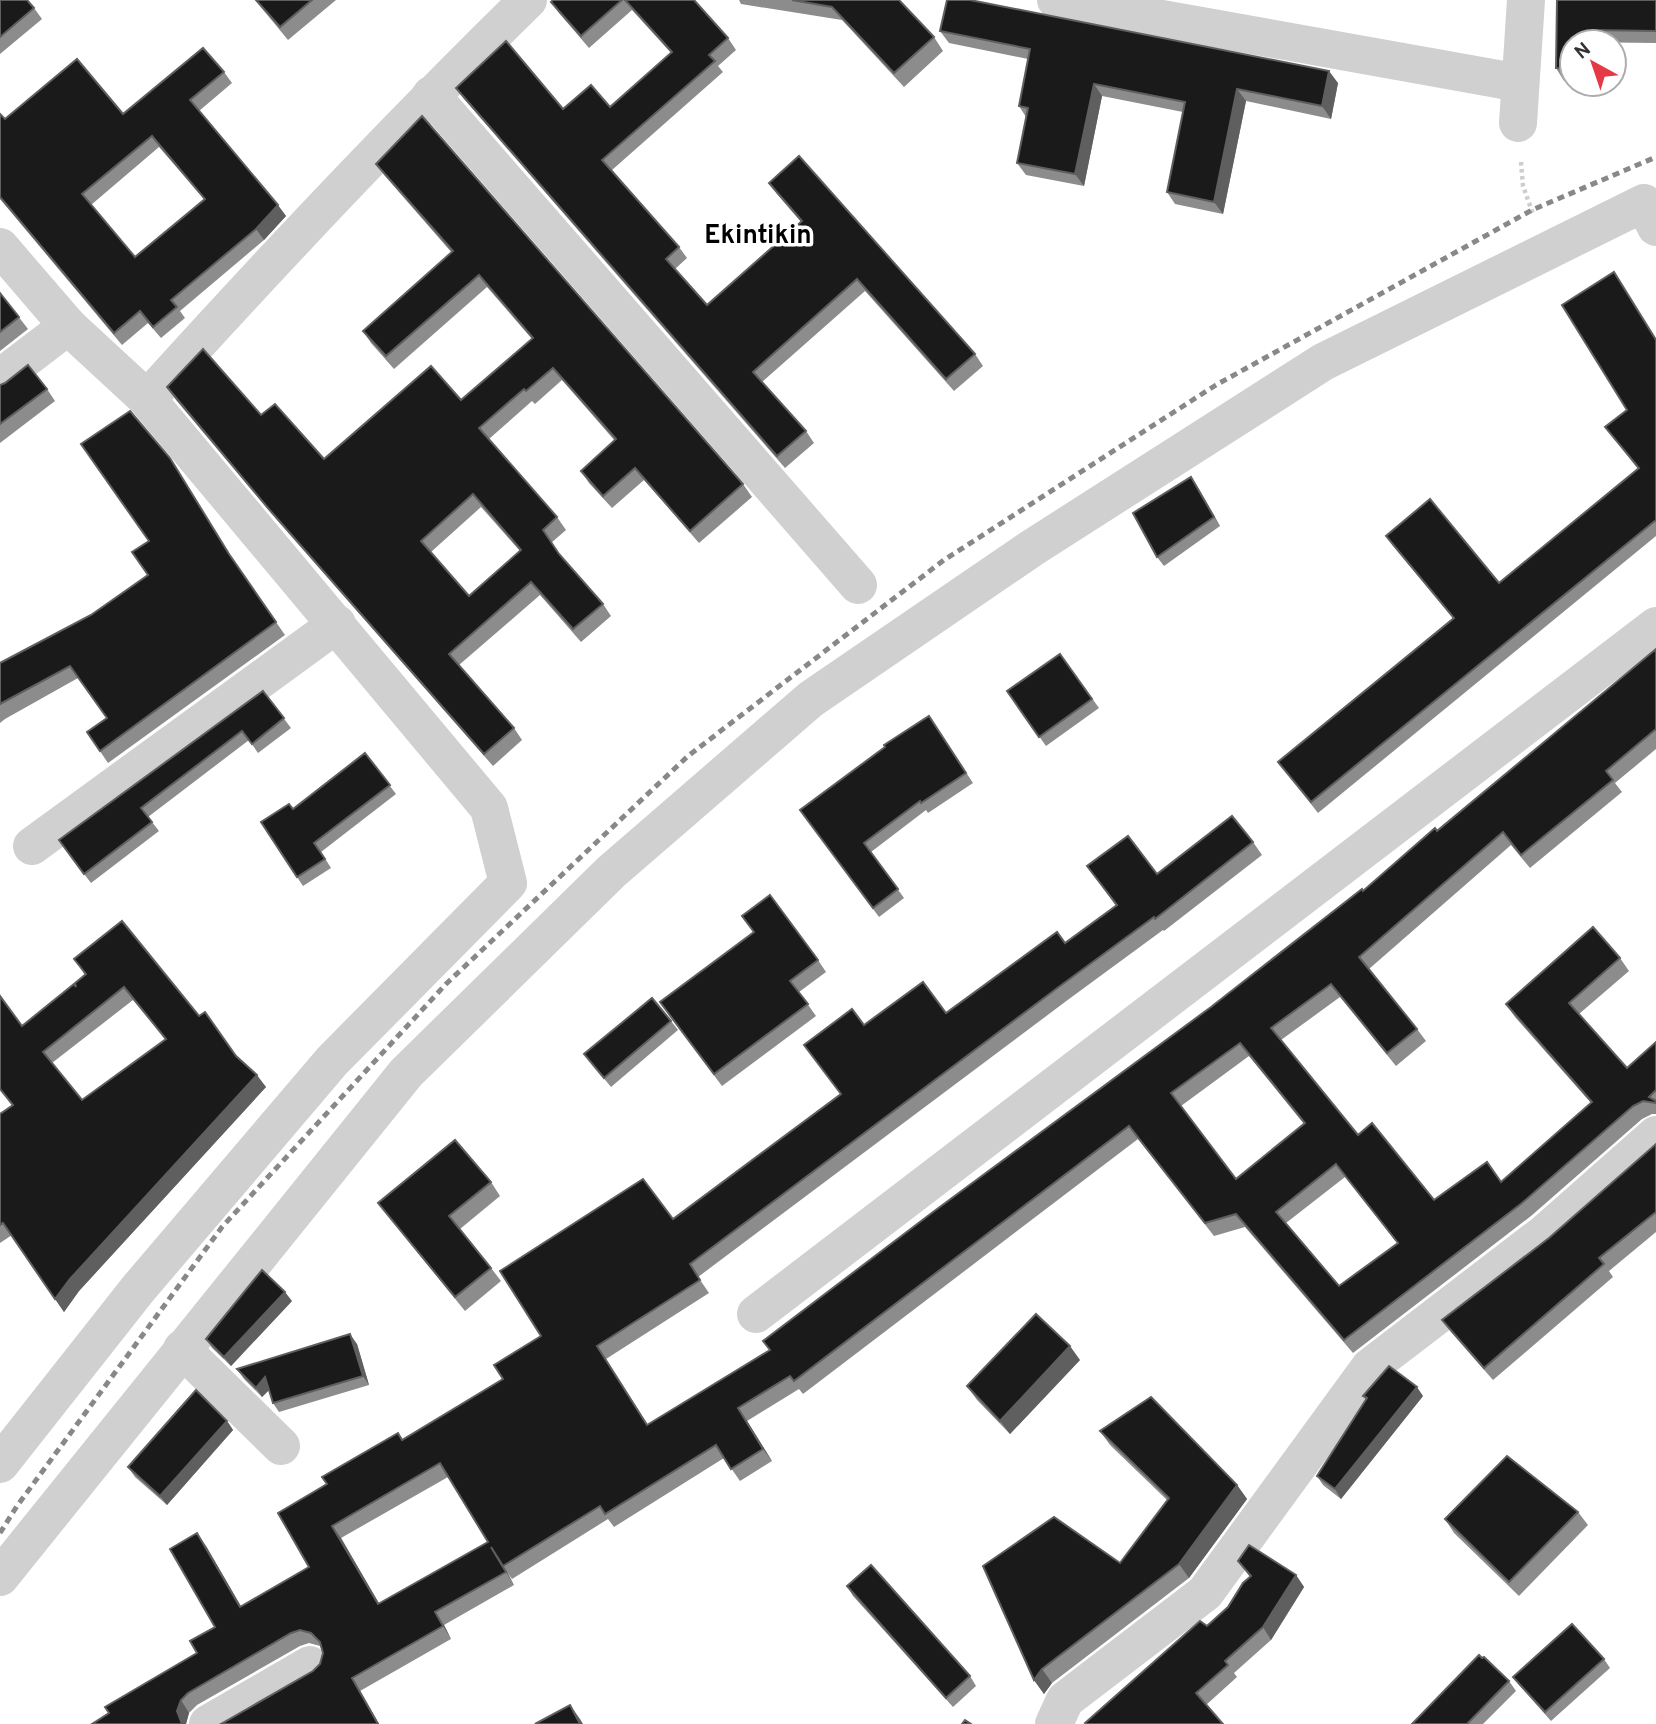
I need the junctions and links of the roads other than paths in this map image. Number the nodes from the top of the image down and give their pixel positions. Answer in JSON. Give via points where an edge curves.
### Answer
{"nodes":[{"id":1,"x":528,"y":0,"type":"edge"},
{"id":2,"x":1056,"y":0,"type":"edge"},
{"id":3,"x":1526,"y":0,"type":"edge"},
{"id":4,"x":1520,"y":83,"type":"junction"},
{"id":5,"x":431,"y":95,"type":"junction"},
{"id":6,"x":1518,"y":122,"type":"road end"},
{"id":7,"x":1652,"y":210,"type":"edge"},
{"id":8,"x":0,"y":247,"type":"edge"},
{"id":9,"x":68,"y":326,"type":"junction"},
{"id":10,"x":0,"y":378,"type":"edge"},
{"id":11,"x":146,"y":399,"type":"junction"},
{"id":12,"x":858,"y":586,"type":"dead end"},
{"id":13,"x":337,"y":624,"type":"junction"},
{"id":14,"x":1656,"y":626,"type":"edge"},
{"id":15,"x":32,"y":846,"type":"dead end"},
{"id":16,"x":1656,"y":1135,"type":"edge"},
{"id":17,"x":757,"y":1314,"type":"dead end"},
{"id":18,"x":181,"y":1349,"type":"junction"},
{"id":19,"x":281,"y":1446,"type":"dead end"},
{"id":20,"x":0,"y":1464,"type":"edge"},
{"id":21,"x":0,"y":1577,"type":"edge"},
{"id":22,"x":310,"y":1665,"type":"dead end"},
{"id":23,"x":208,"y":1724,"type":"edge"},
{"id":24,"x":1054,"y":1724,"type":"edge"}],
"edges":[{"from":1,"to":5,"type":"lane"},
{"from":2,"to":4,"type":"lane"},
{"from":3,"to":4,"type":"lane"},
{"from":4,"to":6,"type":"lane"},
{"from":5,"to":11,"type":"lane"},
{"from":5,"to":12,"type":"lane"},
{"from":7,"to":18,"type":"lane","via":[[1548,250],[1323,362],[1032,548],[811,699],[611,872],[405,1073]]},
{"from":8,"to":9,"type":"lane"},
{"from":9,"to":10,"type":"lane"},
{"from":9,"to":11,"type":"lane"},
{"from":11,"to":13,"type":"lane"},
{"from":13,"to":15,"type":"lane"},
{"from":13,"to":20,"type":"lane","via":[[489,808],[508,883],[332,1061],[138,1289]]},
{"from":14,"to":17,"type":"lane"},
{"from":16,"to":24,"type":"lane","via":[[1545,1233],[1370,1367],[1205,1593],[1065,1700]]},
{"from":18,"to":19,"type":"lane"},
{"from":18,"to":21,"type":"lane"},
{"from":22,"to":23,"type":"lane"}]}
